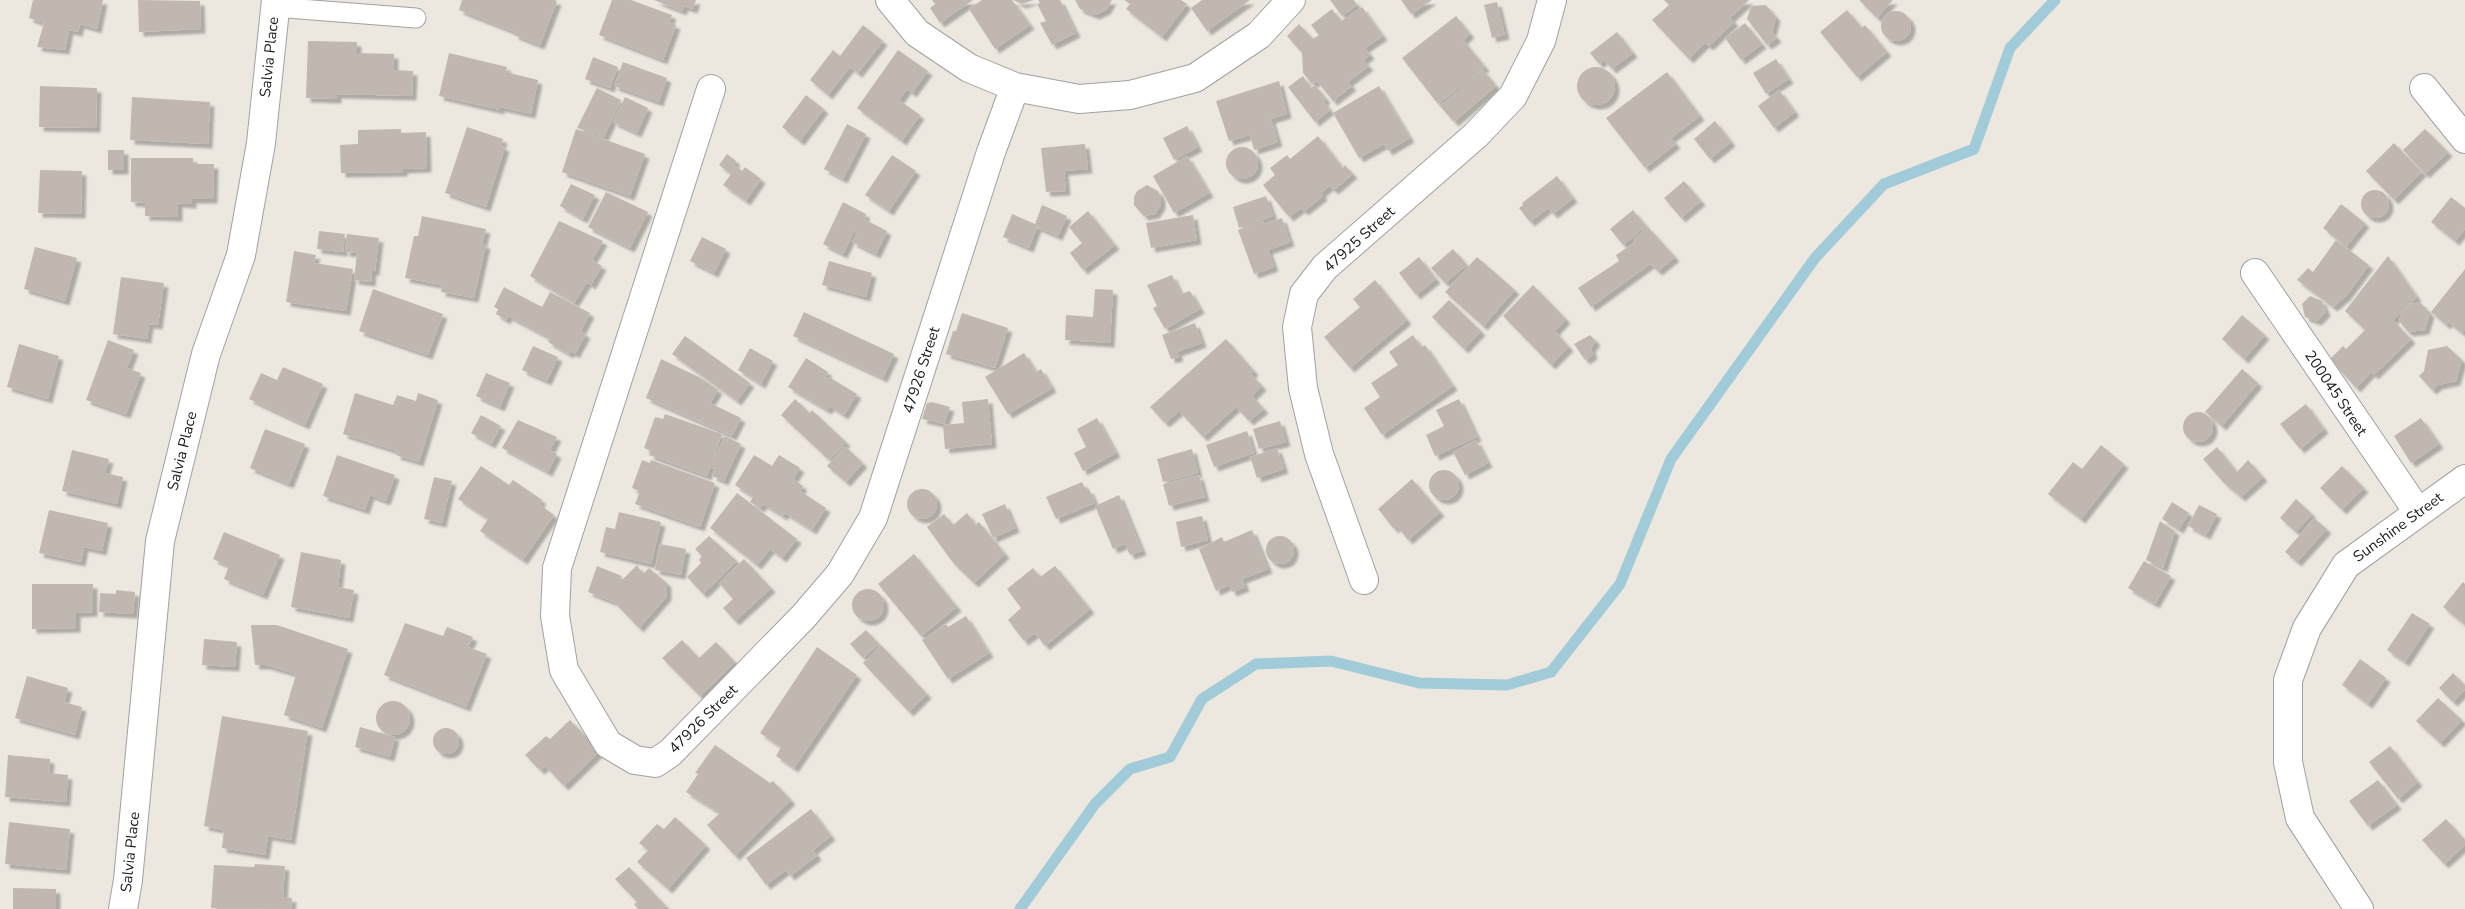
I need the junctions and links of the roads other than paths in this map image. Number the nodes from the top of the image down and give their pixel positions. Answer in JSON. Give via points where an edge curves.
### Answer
{"nodes":[{"id":1,"x":890,"y":0,"type":"edge"},
{"id":2,"x":1291,"y":0,"type":"edge"},
{"id":3,"x":1552,"y":0,"type":"edge"},
{"id":4,"x":275,"y":3,"type":"edge"},
{"id":5,"x":416,"y":18,"type":"dead end"},
{"id":6,"x":1016,"y":87,"type":"junction"},
{"id":7,"x":2424,"y":88,"type":"dead end"},
{"id":8,"x":711,"y":89,"type":"dead end"},
{"id":9,"x":2465,"y":139,"type":"edge"},
{"id":10,"x":2255,"y":273,"type":"dead end"},
{"id":11,"x":2465,"y":479,"type":"edge"},
{"id":12,"x":2418,"y":512,"type":"junction"},
{"id":13,"x":1364,"y":580,"type":"dead end"},
{"id":14,"x":123,"y":909,"type":"edge"},
{"id":15,"x":2359,"y":909,"type":"edge"}],
"edges":[{"from":1,"to":6,"type":"street","via":[[917,33],[969,68]]},
{"from":2,"to":6,"type":"street","via":[[1259,35],[1195,78],[1130,95],[1078,100]]},
{"from":3,"to":13,"type":"street","name":"47925 Street","via":[[1541,41],[1513,96],[1476,134],[1325,267],[1304,294],[1297,327],[1303,388],[1318,454]]},
{"from":4,"to":5,"type":"lane"},
{"from":4,"to":14,"type":"street","name":"Salvia Place","via":[[261,143],[241,255],[206,354],[160,541]]},
{"from":6,"to":8,"type":"street","name":"47926 Street","via":[[988,161],[873,518],[840,574],[804,616],[670,753],[655,763],[635,760],[608,744],[564,670],[555,616],[557,568]]},
{"from":7,"to":9,"type":"street"},
{"from":10,"to":12,"type":"street","name":"200045 Street"},
{"from":11,"to":12,"type":"street","name":"Sunshine Street"},
{"from":12,"to":15,"type":"street","name":"Sunshine Street","via":[[2346,565],[2308,628],[2288,680],[2288,762],[2300,818]]}]}
